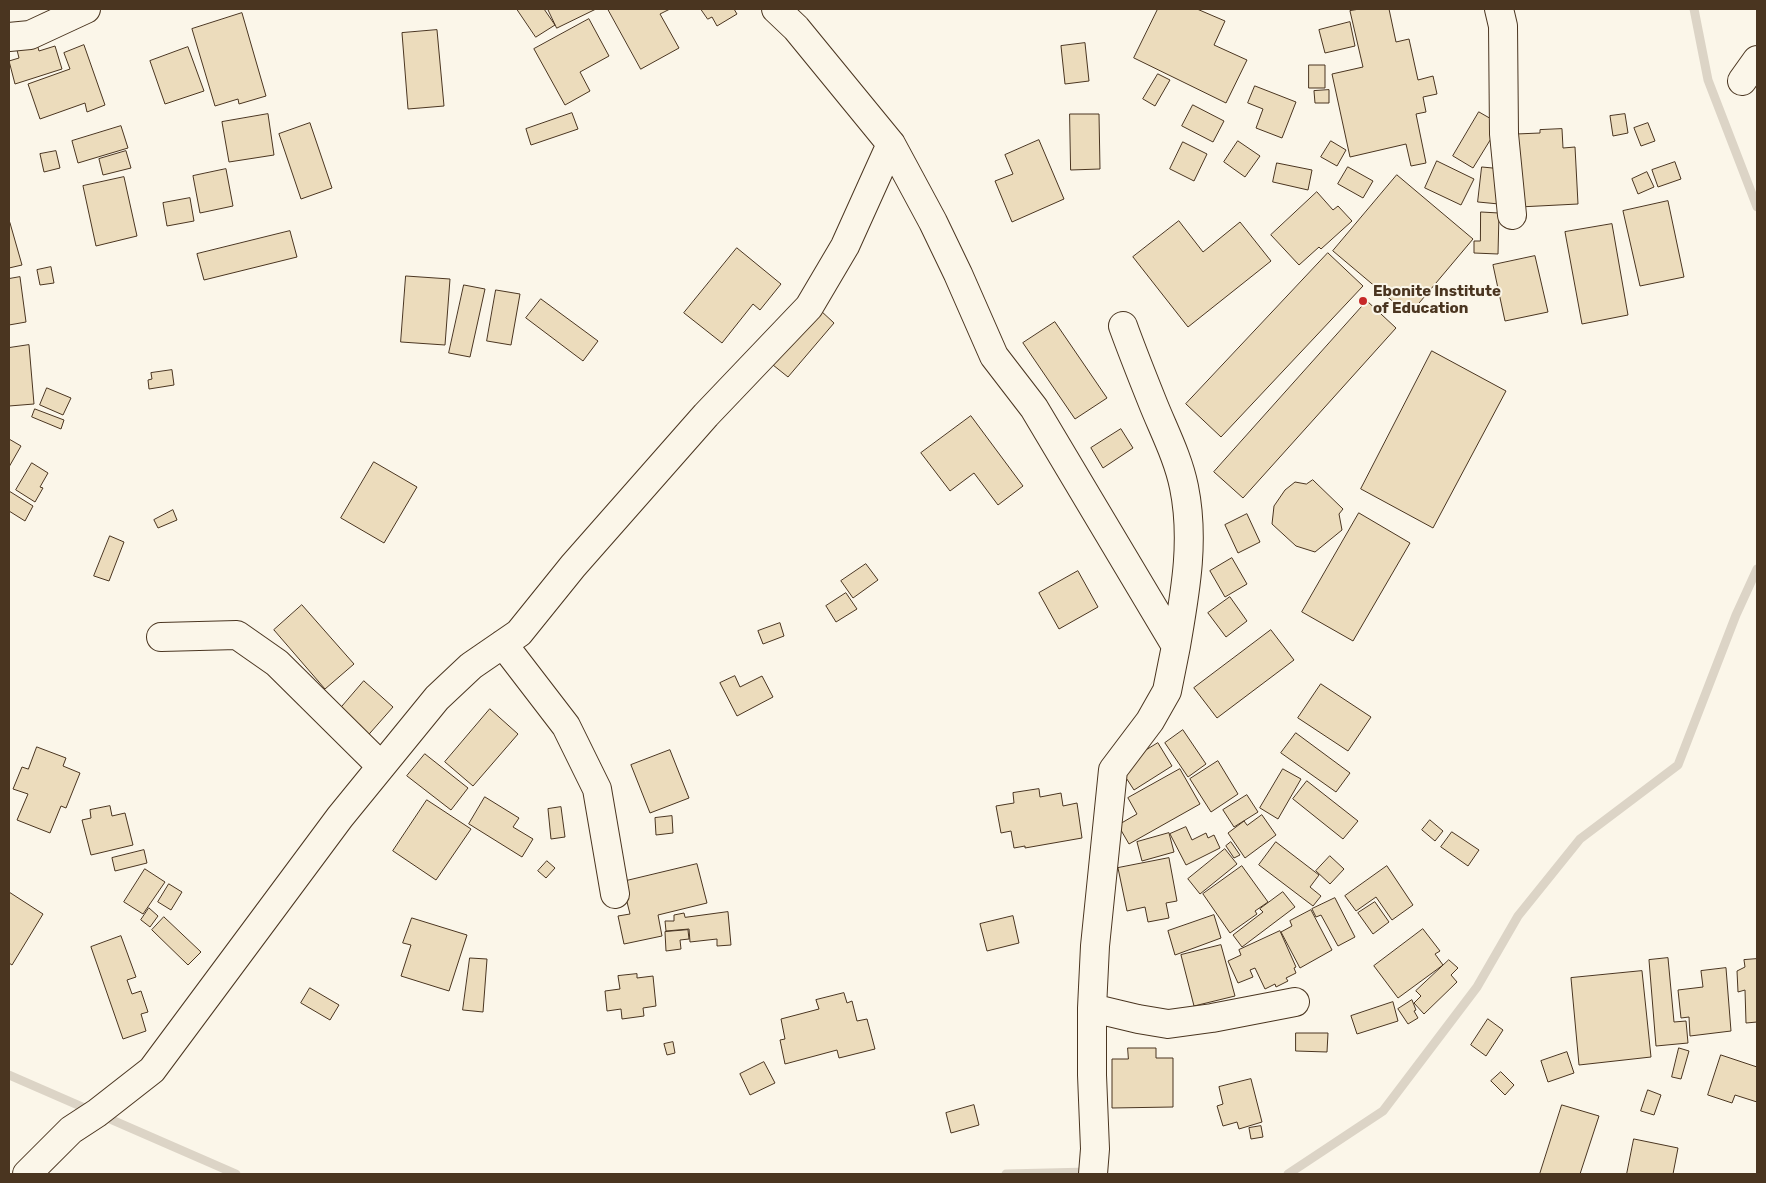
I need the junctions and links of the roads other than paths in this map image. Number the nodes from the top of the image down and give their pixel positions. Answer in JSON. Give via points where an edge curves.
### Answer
{"nodes":[{"id":1,"x":86,"y":9,"type":"edge"},
{"id":2,"x":776,"y":9,"type":"edge"},
{"id":3,"x":1500,"y":9,"type":"edge"},
{"id":4,"x":9,"y":38,"type":"edge"},
{"id":5,"x":891,"y":144,"type":"junction"},
{"id":6,"x":1512,"y":215,"type":"dead end"},
{"id":7,"x":1123,"y":326,"type":"dead end"},
{"id":8,"x":161,"y":637,"type":"dead end"},
{"id":9,"x":503,"y":644,"type":"junction"},
{"id":10,"x":1176,"y":646,"type":"junction"},
{"id":11,"x":381,"y":766,"type":"junction"},
{"id":12,"x":616,"y":894,"type":"dead end"},
{"id":13,"x":1295,"y":1002,"type":"dead end"},
{"id":14,"x":1092,"y":1008,"type":"junction"},
{"id":15,"x":27,"y":1174,"type":"edge"},
{"id":16,"x":1093,"y":1174,"type":"edge"}],
"edges":[{"from":1,"to":4,"type":"street","via":[[30,35]]},
{"from":2,"to":5,"type":"street","via":[[796,28]]},
{"from":3,"to":6,"type":"street","via":[[1504,134]]},
{"from":5,"to":9,"type":"street","via":[[845,246],[810,306],[706,415],[573,566],[520,633]]},
{"from":5,"to":10,"type":"street","via":[[933,222],[994,356],[1034,408]]},
{"from":7,"to":10,"type":"street","via":[[1184,486],[1189,560]]},
{"from":8,"to":11,"type":"street","via":[[237,635],[277,663]]},
{"from":9,"to":11,"type":"street","via":[[471,666],[437,698]]},
{"from":9,"to":12,"type":"street","via":[[566,726],[596,789]]},
{"from":10,"to":14,"type":"street","via":[[1167,691],[1150,721],[1113,770]]},
{"from":11,"to":15,"type":"street","via":[[152,1070],[71,1130]]},
{"from":13,"to":14,"type":"street","via":[[1168,1024]]},
{"from":14,"to":16,"type":"street"}]}
